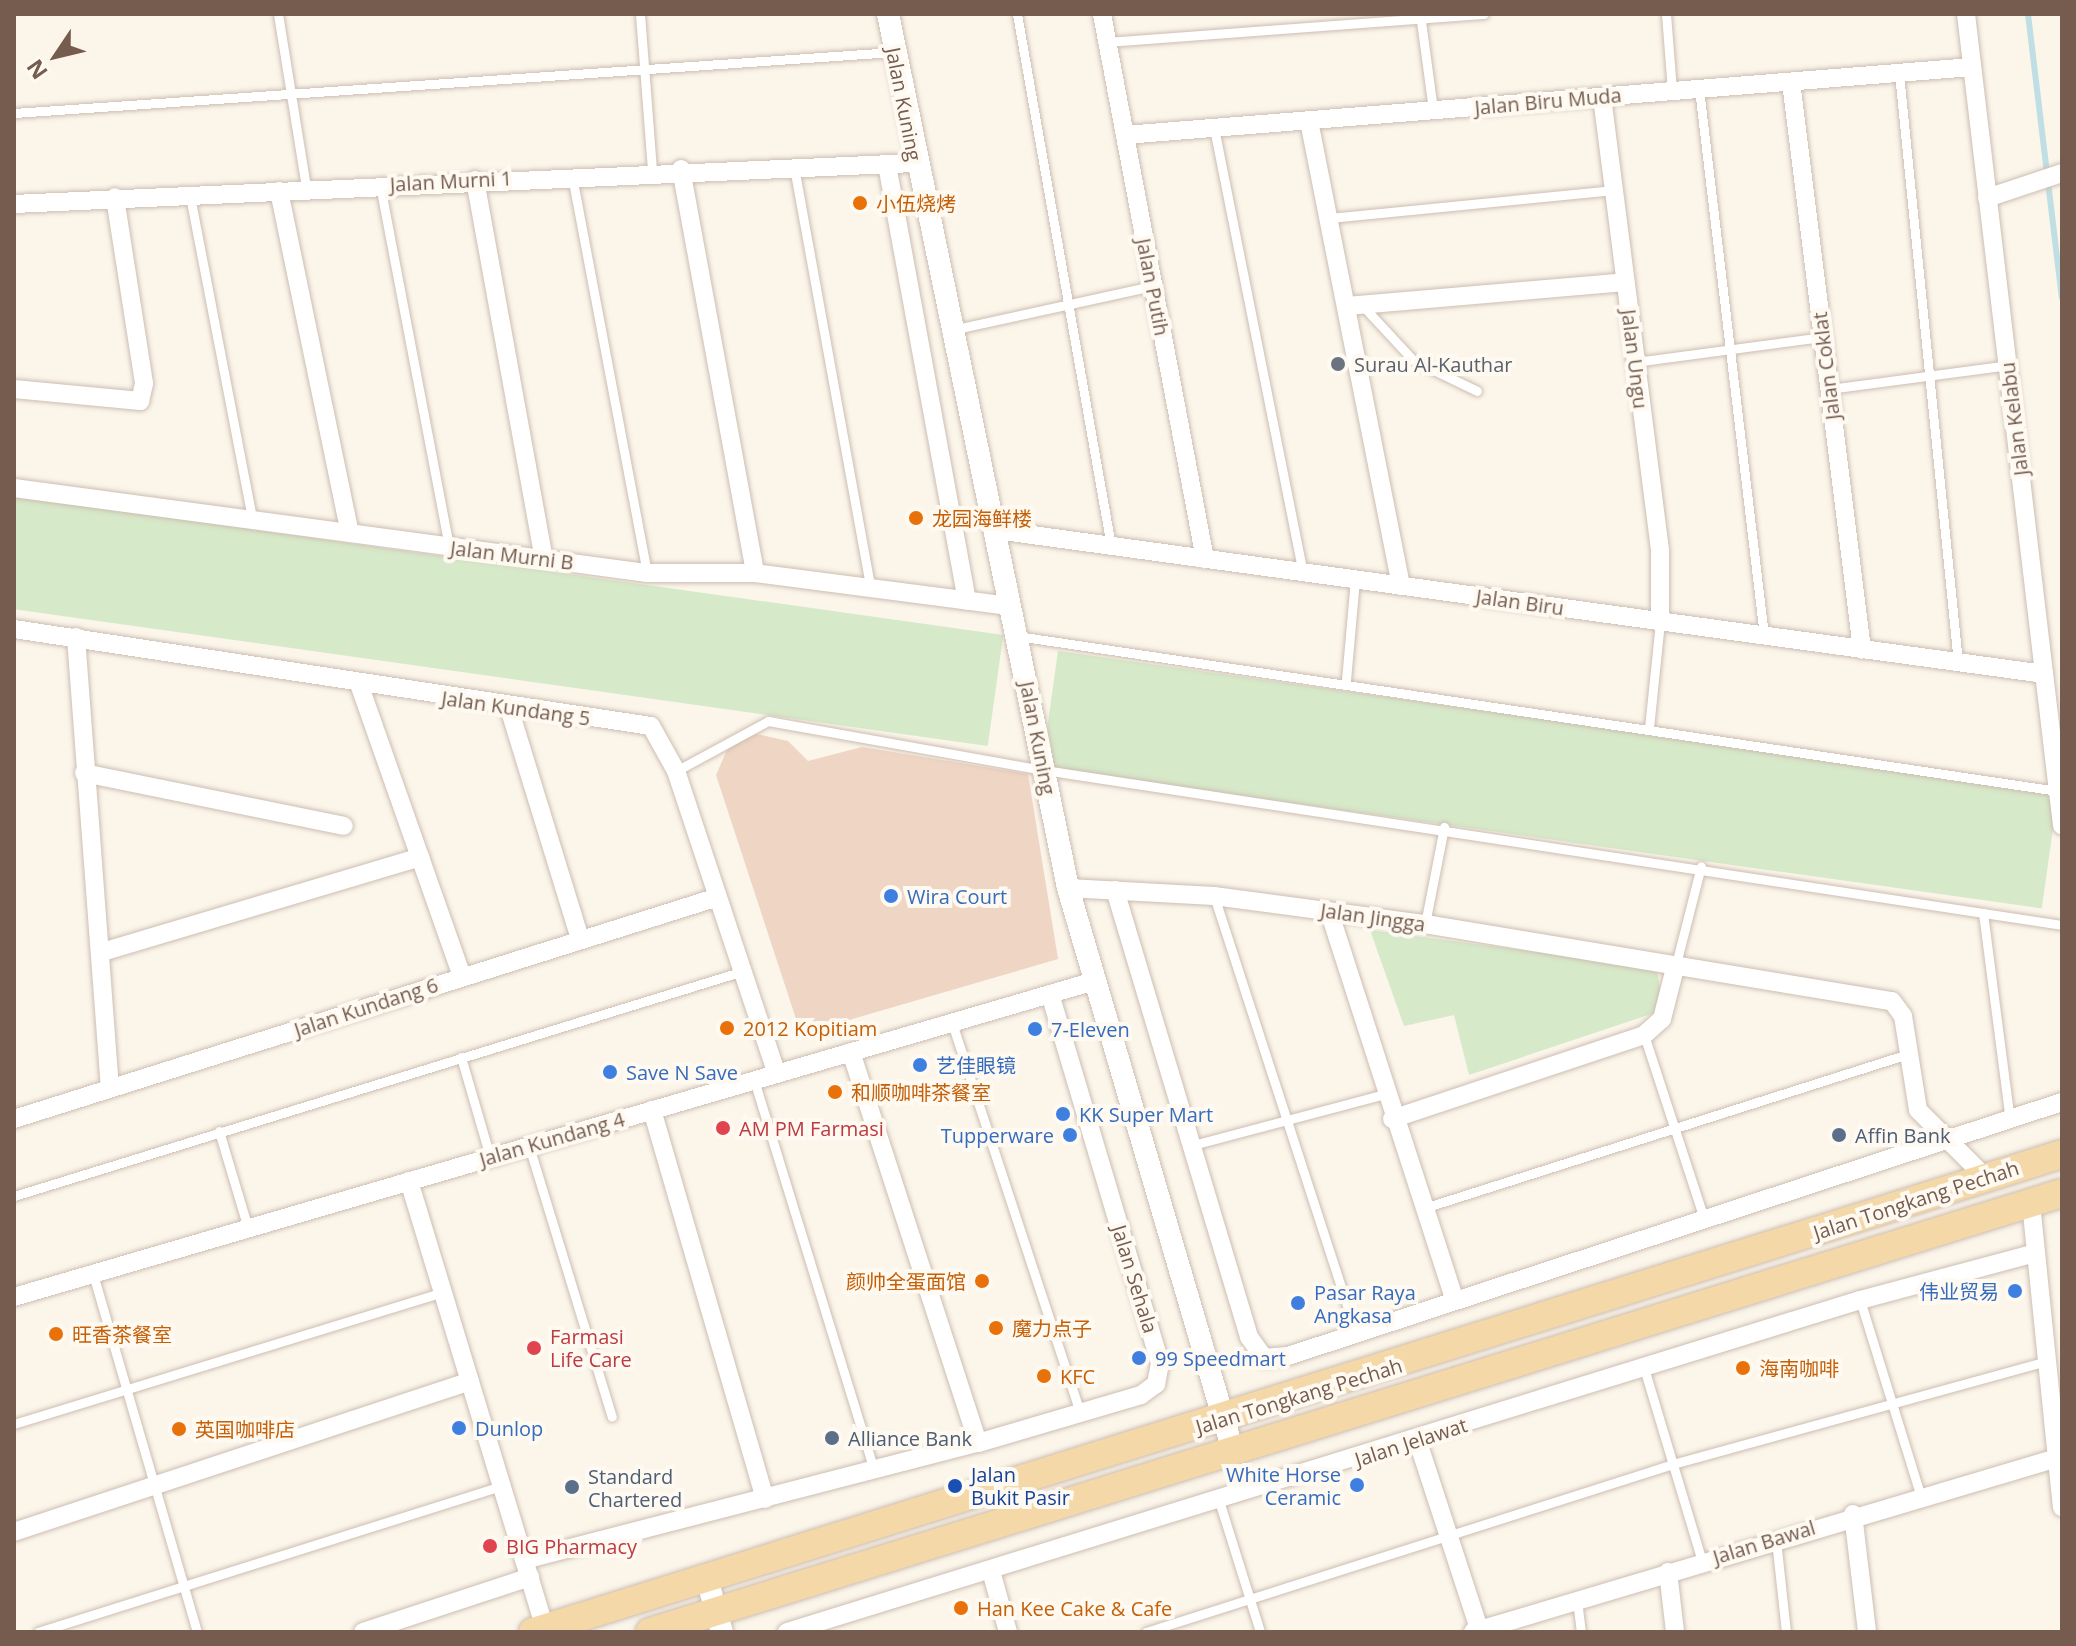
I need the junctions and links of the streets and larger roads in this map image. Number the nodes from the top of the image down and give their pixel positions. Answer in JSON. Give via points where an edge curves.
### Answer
{"nodes":[{"id":1,"x":888,"y":14,"type":"edge"},
{"id":2,"x":1102,"y":14,"type":"edge"},
{"id":3,"x":1966,"y":14,"type":"edge"},
{"id":4,"x":1972,"y":67,"type":"junction"},
{"id":5,"x":1791,"y":82,"type":"junction"},
{"id":6,"x":1602,"y":97,"type":"junction"},
{"id":7,"x":1309,"y":121,"type":"junction"},
{"id":8,"x":1125,"y":135,"type":"junction"},
{"id":9,"x":915,"y":163,"type":"junction"},
{"id":10,"x":887,"y":165,"type":"junction"},
{"id":11,"x":681,"y":169,"type":"junction"},
{"id":12,"x":2062,"y":173,"type":"edge"},
{"id":13,"x":475,"y":180,"type":"junction"},
{"id":14,"x":279,"y":191,"type":"junction"},
{"id":15,"x":115,"y":197,"type":"junction"},
{"id":16,"x":1987,"y":198,"type":"junction"},
{"id":17,"x":14,"y":204,"type":"edge"},
{"id":18,"x":1625,"y":282,"type":"junction"},
{"id":19,"x":1354,"y":305,"type":"junction"},
{"id":20,"x":14,"y":389,"type":"edge"},
{"id":21,"x":14,"y":488,"type":"edge"},
{"id":22,"x":996,"y":530,"type":"junction"},
{"id":23,"x":350,"y":533,"type":"junction"},
{"id":24,"x":544,"y":559,"type":"junction"},
{"id":25,"x":1205,"y":559,"type":"junction"},
{"id":26,"x":755,"y":573,"type":"junction"},
{"id":27,"x":1401,"y":586,"type":"junction"},
{"id":28,"x":967,"y":601,"type":"junction"},
{"id":29,"x":1010,"y":606,"type":"junction"},
{"id":30,"x":1660,"y":622,"type":"junction"},
{"id":31,"x":14,"y":629,"type":"edge"},
{"id":32,"x":76,"y":637,"type":"junction"},
{"id":33,"x":1862,"y":650,"type":"junction"},
{"id":34,"x":2044,"y":674,"type":"junction"},
{"id":35,"x":359,"y":684,"type":"junction"},
{"id":36,"x":509,"y":708,"type":"junction"},
{"id":37,"x":84,"y":773,"type":"junction"},
{"id":38,"x":2062,"y":825,"type":"edge"},
{"id":39,"x":344,"y":826,"type":"dead end"},
{"id":40,"x":420,"y":857,"type":"junction"},
{"id":41,"x":1068,"y":888,"type":"junction"},
{"id":42,"x":1115,"y":890,"type":"junction"},
{"id":43,"x":718,"y":897,"type":"junction"},
{"id":44,"x":1329,"y":911,"type":"junction"},
{"id":45,"x":580,"y":939,"type":"junction"},
{"id":46,"x":102,"y":952,"type":"junction"},
{"id":47,"x":1675,"y":968,"type":"junction"},
{"id":48,"x":462,"y":977,"type":"junction"},
{"id":49,"x":1091,"y":982,"type":"junction"},
{"id":50,"x":1050,"y":994,"type":"junction"},
{"id":51,"x":851,"y":1052,"type":"junction"},
{"id":52,"x":777,"y":1074,"type":"junction"},
{"id":53,"x":110,"y":1088,"type":"junction"},
{"id":54,"x":2062,"y":1102,"type":"edge"},
{"id":55,"x":652,"y":1110,"type":"junction"},
{"id":56,"x":14,"y":1119,"type":"edge"},
{"id":57,"x":1392,"y":1119,"type":"junction"},
{"id":58,"x":1953,"y":1139,"type":"junction"},
{"id":59,"x":2062,"y":1154,"type":"edge"},
{"id":60,"x":1985,"y":1177,"type":"junction"},
{"id":61,"x":409,"y":1181,"type":"junction"},
{"id":62,"x":2062,"y":1193,"type":"edge"},
{"id":63,"x":2031,"y":1203,"type":"junction"},
{"id":64,"x":2035,"y":1253,"type":"junction"},
{"id":65,"x":14,"y":1297,"type":"edge"},
{"id":66,"x":1454,"y":1298,"type":"junction"},
{"id":67,"x":470,"y":1381,"type":"junction"},
{"id":68,"x":1224,"y":1420,"type":"junction"},
{"id":69,"x":1417,"y":1439,"type":"junction"},
{"id":70,"x":978,"y":1443,"type":"junction"},
{"id":71,"x":1233,"y":1451,"type":"junction"},
{"id":72,"x":2057,"y":1458,"type":"junction"},
{"id":73,"x":765,"y":1499,"type":"junction"},
{"id":74,"x":2062,"y":1507,"type":"edge"},
{"id":75,"x":1853,"y":1514,"type":"junction"},
{"id":76,"x":14,"y":1532,"type":"edge"},
{"id":77,"x":527,"y":1568,"type":"junction"},
{"id":78,"x":991,"y":1571,"type":"junction"},
{"id":79,"x":1668,"y":1572,"type":"junction"},
{"id":80,"x":707,"y":1579,"type":"junction"},
{"id":81,"x":719,"y":1622,"type":"edge"},
{"id":82,"x":539,"y":1630,"type":"edge"},
{"id":83,"x":1478,"y":1631,"type":"edge"},
{"id":84,"x":363,"y":1632,"type":"edge"},
{"id":85,"x":650,"y":1632,"type":"edge"},
{"id":86,"x":787,"y":1632,"type":"edge"},
{"id":87,"x":1008,"y":1632,"type":"edge"},
{"id":88,"x":1675,"y":1632,"type":"edge"},
{"id":89,"x":1867,"y":1632,"type":"edge"}],
"edges":[{"from":1,"to":9,"type":"street","name":"Jalan Kuning"},
{"from":2,"to":8,"type":"street","name":"Jalan Putih"},
{"from":3,"to":4,"type":"street","name":"Jalan Kelabu"},
{"from":4,"to":5,"type":"street","name":"Jalan Biru Muda"},
{"from":4,"to":16,"type":"street","name":"Jalan Kelabu"},
{"from":5,"to":6,"type":"street","name":"Jalan Biru Muda"},
{"from":5,"to":33,"type":"street","name":"Jalan Coklat"},
{"from":6,"to":7,"type":"street","name":"Jalan Biru Muda"},
{"from":6,"to":18,"type":"street","name":"Jalan Ungu"},
{"from":7,"to":8,"type":"street","name":"Jalan Biru Muda"},
{"from":7,"to":19,"type":"street"},
{"from":8,"to":25,"type":"street","name":"Jalan Putih"},
{"from":9,"to":10,"type":"street","name":"Jalan Murni 1"},
{"from":9,"to":22,"type":"street","name":"Jalan Kuning"},
{"from":10,"to":11,"type":"street","name":"Jalan Murni 1"},
{"from":10,"to":28,"type":"street"},
{"from":11,"to":13,"type":"street","name":"Jalan Murni 1"},
{"from":11,"to":26,"type":"street"},
{"from":12,"to":16,"type":"street"},
{"from":13,"to":14,"type":"street","name":"Jalan Murni 1"},
{"from":13,"to":24,"type":"street"},
{"from":14,"to":15,"type":"street","name":"Jalan Murni 1"},
{"from":14,"to":23,"type":"street"},
{"from":15,"to":17,"type":"street","name":"Jalan Murni 1"},
{"from":15,"to":20,"type":"street","via":[[144,383],[140,401]]},
{"from":16,"to":34,"type":"street","name":"Jalan Kelabu"},
{"from":18,"to":19,"type":"street"},
{"from":18,"to":30,"type":"street","name":"Jalan Ungu","via":[[1660,552]]},
{"from":19,"to":27,"type":"street"},
{"from":21,"to":23,"type":"street","name":"Jalan Murni B"},
{"from":22,"to":25,"type":"street","name":"Jalan Biru"},
{"from":22,"to":29,"type":"street","name":"Jalan Kuning"},
{"from":23,"to":24,"type":"street","name":"Jalan Murni B"},
{"from":24,"to":26,"type":"street","name":"Jalan Murni B","via":[[647,573]]},
{"from":25,"to":27,"type":"street","name":"Jalan Biru"},
{"from":26,"to":28,"type":"street","name":"Jalan Murni B"},
{"from":27,"to":30,"type":"street","name":"Jalan Biru"},
{"from":28,"to":29,"type":"street","name":"Jalan Murni B"},
{"from":29,"to":41,"type":"street","name":"Jalan Kuning"},
{"from":30,"to":33,"type":"street","name":"Jalan Biru"},
{"from":31,"to":32,"type":"street","name":"Jalan Kundang 5"},
{"from":32,"to":35,"type":"street","name":"Jalan Kundang 5"},
{"from":32,"to":37,"type":"street"},
{"from":33,"to":34,"type":"street","name":"Jalan Biru"},
{"from":34,"to":38,"type":"street","name":"Jalan Kelabu"},
{"from":35,"to":36,"type":"street","name":"Jalan Kundang 5"},
{"from":35,"to":40,"type":"street"},
{"from":36,"to":43,"type":"street","name":"Jalan Kundang 5","via":[[651,726],[676,771]]},
{"from":36,"to":45,"type":"street"},
{"from":37,"to":39,"type":"street"},
{"from":37,"to":46,"type":"street"},
{"from":40,"to":46,"type":"street"},
{"from":40,"to":48,"type":"street"},
{"from":41,"to":42,"type":"street","name":"Jalan Jingga"},
{"from":41,"to":49,"type":"street","name":"Jalan Kuning"},
{"from":42,"to":44,"type":"street","name":"Jalan Jingga"},
{"from":42,"to":66,"type":"street","via":[[1257,1351],[1273,1360]]},
{"from":43,"to":45,"type":"street","name":"Jalan Kundang 6"},
{"from":43,"to":52,"type":"street","name":"Jalan Kundang 5"},
{"from":44,"to":47,"type":"street","name":"Jalan Jingga"},
{"from":44,"to":57,"type":"street"},
{"from":45,"to":48,"type":"street","name":"Jalan Kundang 6"},
{"from":46,"to":53,"type":"street"},
{"from":47,"to":57,"type":"street","via":[[1662,1019],[1644,1035]]},
{"from":47,"to":58,"type":"street","name":"Jalan Jingga","via":[[1892,1001],[1903,1016],[1905,1055],[1918,1110]]},
{"from":48,"to":53,"type":"street","name":"Jalan Kundang 6"},
{"from":49,"to":50,"type":"street","name":"Jalan Kundang 4"},
{"from":49,"to":68,"type":"street","name":"Jalan Kuning"},
{"from":50,"to":51,"type":"street","name":"Jalan Kundang 4"},
{"from":50,"to":70,"type":"street","name":"Jalan Sehala","via":[[1160,1363],[1156,1384],[1141,1395]]},
{"from":51,"to":52,"type":"street","name":"Jalan Kundang 4"},
{"from":51,"to":70,"type":"street"},
{"from":52,"to":55,"type":"street","name":"Jalan Kundang 4"},
{"from":53,"to":56,"type":"street","name":"Jalan Kundang 6"},
{"from":54,"to":58,"type":"street"},
{"from":55,"to":61,"type":"street","name":"Jalan Kundang 4"},
{"from":55,"to":73,"type":"street"},
{"from":57,"to":66,"type":"street"},
{"from":58,"to":60,"type":"street","name":"Jalan Jingga"},
{"from":58,"to":66,"type":"street"},
{"from":59,"to":60,"type":"main road","name":"Jalan Tongkang Pechah"},
{"from":60,"to":68,"type":"main road","name":"Jalan Tongkang Pechah"},
{"from":61,"to":65,"type":"street","name":"Jalan Kundang 4"},
{"from":61,"to":67,"type":"street"},
{"from":62,"to":63,"type":"main road","name":"Jalan Tongkang Pechah"},
{"from":63,"to":64,"type":"street"},
{"from":63,"to":71,"type":"main road","name":"Jalan Tongkang Pechah"},
{"from":64,"to":69,"type":"street","name":"Jalan Jelawat","via":[[1860,1300]]},
{"from":64,"to":72,"type":"street"},
{"from":67,"to":76,"type":"street"},
{"from":67,"to":77,"type":"street"},
{"from":68,"to":71,"type":"street","name":"Jalan Kuning"},
{"from":68,"to":80,"type":"main road","name":"Jalan Tongkang Pechah"},
{"from":69,"to":78,"type":"street","name":"Jalan Jelawat"},
{"from":69,"to":83,"type":"street"},
{"from":70,"to":73,"type":"street","name":"Jalan Sehala"},
{"from":71,"to":81,"type":"main road","name":"Jalan Tongkang Pechah"},
{"from":72,"to":74,"type":"street"},
{"from":72,"to":75,"type":"street","name":"Jalan Bawal"},
{"from":73,"to":77,"type":"street","name":"Jalan Sehala"},
{"from":75,"to":79,"type":"street","name":"Jalan Bawal"},
{"from":75,"to":89,"type":"street"},
{"from":77,"to":82,"type":"street"},
{"from":77,"to":84,"type":"street","name":"Jalan Sehala"},
{"from":78,"to":86,"type":"street","name":"Jalan Jelawat"},
{"from":78,"to":87,"type":"street"},
{"from":79,"to":83,"type":"street","name":"Jalan Bawal"},
{"from":79,"to":88,"type":"street"},
{"from":80,"to":81,"type":"street"},
{"from":80,"to":82,"type":"main road","name":"Jalan Tongkang Pechah"},
{"from":81,"to":85,"type":"main road","name":"Jalan Tongkang Pechah"}]}
